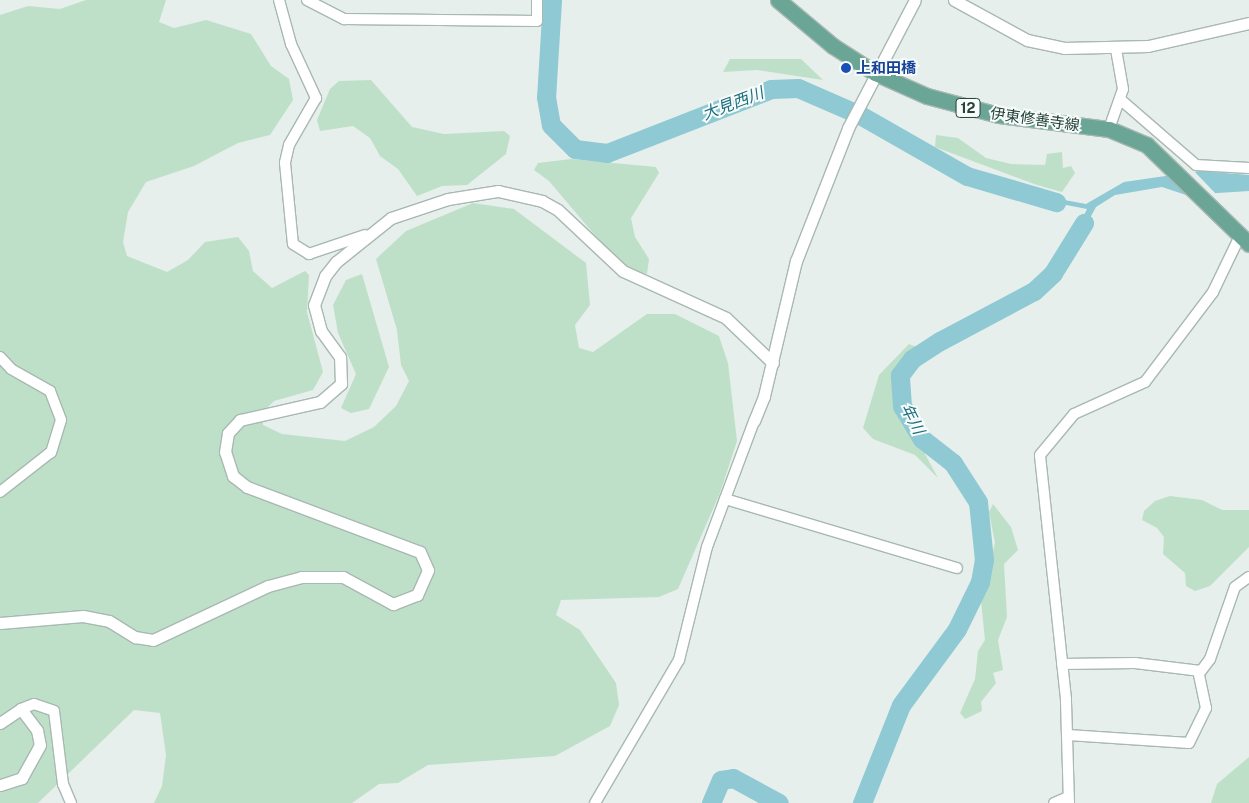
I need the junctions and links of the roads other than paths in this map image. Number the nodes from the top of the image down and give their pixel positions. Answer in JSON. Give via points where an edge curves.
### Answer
{"nodes":[{"id":1,"x":279,"y":0,"type":"edge"},
{"id":2,"x":307,"y":0,"type":"edge"},
{"id":3,"x":537,"y":0,"type":"edge"},
{"id":4,"x":778,"y":0,"type":"edge"},
{"id":5,"x":915,"y":0,"type":"edge"},
{"id":6,"x":954,"y":0,"type":"edge"},
{"id":7,"x":1249,"y":23,"type":"edge"},
{"id":8,"x":1116,"y":50,"type":"junction"},
{"id":9,"x":875,"y":73,"type":"junction"},
{"id":10,"x":1122,"y":100,"type":"junction"},
{"id":11,"x":1109,"y":129,"type":"junction"},
{"id":12,"x":1249,"y":168,"type":"edge"},
{"id":13,"x":365,"y":235,"type":"junction"},
{"id":14,"x":1245,"y":240,"type":"edge"},
{"id":15,"x":0,"y":357,"type":"edge"},
{"id":16,"x":773,"y":362,"type":"junction"},
{"id":17,"x":754,"y":421,"type":"joint"},
{"id":18,"x":0,"y":492,"type":"edge"},
{"id":19,"x":725,"y":499,"type":"junction"},
{"id":20,"x":957,"y":568,"type":"dead end"},
{"id":21,"x":1249,"y":577,"type":"edge"},
{"id":22,"x":0,"y":623,"type":"edge"},
{"id":23,"x":1062,"y":664,"type":"junction"},
{"id":24,"x":1198,"y":671,"type":"junction"},
{"id":25,"x":21,"y":709,"type":"junction"},
{"id":26,"x":0,"y":723,"type":"edge"},
{"id":27,"x":1068,"y":735,"type":"junction"},
{"id":28,"x":0,"y":785,"type":"edge"},
{"id":29,"x":1068,"y":800,"type":"edge"},
{"id":30,"x":71,"y":803,"type":"edge"},
{"id":31,"x":595,"y":803,"type":"edge"},
{"id":32,"x":1054,"y":803,"type":"edge"}],
"edges":[{"from":1,"to":13,"type":"street","via":[[291,44],[316,98],[289,145],[285,163],[293,244],[309,254]]},
{"from":2,"to":3,"type":"street","via":[[344,18],[537,21]]},
{"from":4,"to":9,"type":"main road","name":"伊東修善寺線","number":"12","via":[[833,46]]},
{"from":5,"to":9,"type":"street"},
{"from":6,"to":8,"type":"street","via":[[1041,45]]},
{"from":7,"to":8,"type":"street"},
{"from":8,"to":10,"type":"street"},
{"from":9,"to":11,"type":"main road","name":"伊東修善寺線","number":"12","via":[[966,108]]},
{"from":9,"to":16,"type":"street","via":[[848,128],[796,261]]},
{"from":10,"to":11,"type":"street"},
{"from":10,"to":12,"type":"street","via":[[1196,165]]},
{"from":11,"to":14,"type":"main road","name":"伊東修善寺線","number":"12","via":[[1148,145]]},
{"from":13,"to":16,"type":"street","via":[[391,218],[448,199],[479,191],[521,193],[558,210],[623,271],[726,318]]},
{"from":13,"to":22,"type":"street","via":[[325,276],[314,305],[321,331],[340,357],[341,384],[320,402],[240,420],[228,433],[225,452],[233,476],[247,487],[420,552],[428,570],[417,595],[393,604],[343,577],[301,577],[268,586],[153,640],[135,637],[109,621],[83,616]]},
{"from":14,"to":23,"type":"street","via":[[1213,292],[1145,382],[1074,414],[1044,444],[1040,455]]},
{"from":15,"to":18,"type":"street","via":[[11,369],[50,392],[61,420],[51,452]]},
{"from":16,"to":17,"type":"street"},
{"from":17,"to":19,"type":"street"},
{"from":19,"to":20,"type":"street"},
{"from":19,"to":31,"type":"street","via":[[707,547],[679,660]]},
{"from":21,"to":24,"type":"street","via":[[1235,586],[1210,659]]},
{"from":23,"to":24,"type":"street","via":[[1135,663]]},
{"from":23,"to":27,"type":"street"},
{"from":24,"to":27,"type":"street","via":[[1206,708],[1189,743]]},
{"from":25,"to":26,"type":"street"},
{"from":25,"to":28,"type":"street","via":[[37,730],[40,744],[22,778]]},
{"from":25,"to":30,"type":"street","via":[[34,704],[54,711],[63,784]]},
{"from":27,"to":29,"type":"street"},
{"from":29,"to":32,"type":"street"}]}
